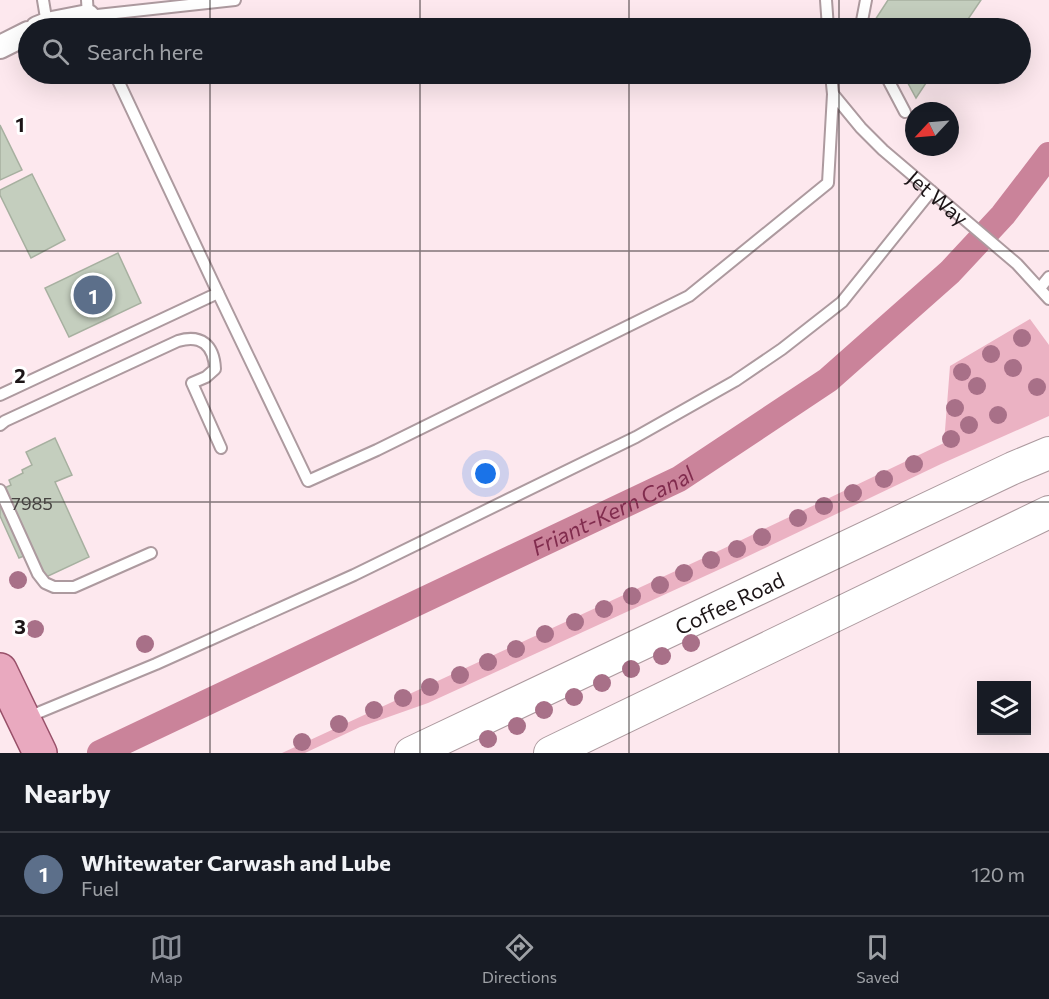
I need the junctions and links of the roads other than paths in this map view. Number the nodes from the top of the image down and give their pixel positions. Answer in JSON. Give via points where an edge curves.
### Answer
{"nodes":[{"id":1,"x":43,"y":0,"type":"edge"},
{"id":2,"x":235,"y":0,"type":"edge"},
{"id":3,"x":826,"y":0,"type":"edge"},
{"id":4,"x":866,"y":0,"type":"edge"},
{"id":5,"x":90,"y":15,"type":"edge"},
{"id":6,"x":40,"y":18,"type":"edge"},
{"id":7,"x":827,"y":18,"type":"edge"},
{"id":8,"x":863,"y":18,"type":"edge"},
{"id":9,"x":18,"y":38,"type":"edge"},
{"id":10,"x":0,"y":47,"type":"edge"},
{"id":11,"x":120,"y":84,"type":"edge"},
{"id":12,"x":832,"y":84,"type":"edge"},
{"id":13,"x":890,"y":84,"type":"edge"},
{"id":14,"x":832,"y":94,"type":"junction"},
{"id":15,"x":905,"y":112,"type":"dead end"},
{"id":16,"x":931,"y":191,"type":"junction"},
{"id":17,"x":1049,"y":277,"type":"edge"},
{"id":18,"x":1040,"y":288,"type":"junction"},
{"id":19,"x":218,"y":293,"type":"junction"},
{"id":20,"x":1049,"y":298,"type":"edge"},
{"id":21,"x":0,"y":395,"type":"edge"},
{"id":22,"x":0,"y":424,"type":"edge"},
{"id":23,"x":221,"y":448,"type":"dead end"},
{"id":24,"x":1049,"y":453,"type":"edge"},
{"id":25,"x":0,"y":490,"type":"edge"},
{"id":26,"x":1049,"y":512,"type":"edge"},
{"id":27,"x":151,"y":553,"type":"dead end"},
{"id":28,"x":0,"y":670,"type":"edge"},
{"id":29,"x":33,"y":739,"type":"edge"},
{"id":30,"x":411,"y":753,"type":"edge"},
{"id":31,"x":550,"y":753,"type":"edge"}],
"edges":[{"from":1,"to":6,"type":"lane"},
{"from":2,"to":5,"type":"lane"},
{"from":3,"to":7,"type":"lane"},
{"from":4,"to":8,"type":"lane"},
{"from":9,"to":10,"type":"street"},
{"from":11,"to":19,"type":"lane"},
{"from":12,"to":14,"type":"lane"},
{"from":13,"to":15,"type":"lane"},
{"from":14,"to":16,"type":"lane","name":"Jet Way","via":[[883,150]]},
{"from":14,"to":19,"type":"lane","via":[[828,183],[689,296],[308,481]]},
{"from":16,"to":18,"type":"lane","name":"Jet Way"},
{"from":16,"to":29,"type":"lane","via":[[842,302],[735,381],[636,437],[354,575],[156,664]]},
{"from":17,"to":18,"type":"lane"},
{"from":18,"to":20,"type":"lane","name":"Jet Way"},
{"from":19,"to":21,"type":"lane"},
{"from":22,"to":23,"type":"lane","via":[[178,341],[195,338],[205,342],[215,369],[192,383]]},
{"from":24,"to":30,"type":"main road","name":"Coffee Road"},
{"from":25,"to":27,"type":"lane","via":[[38,574],[54,587],[74,587]]},
{"from":26,"to":31,"type":"main road"},
{"from":28,"to":29,"type":"main road"}]}
